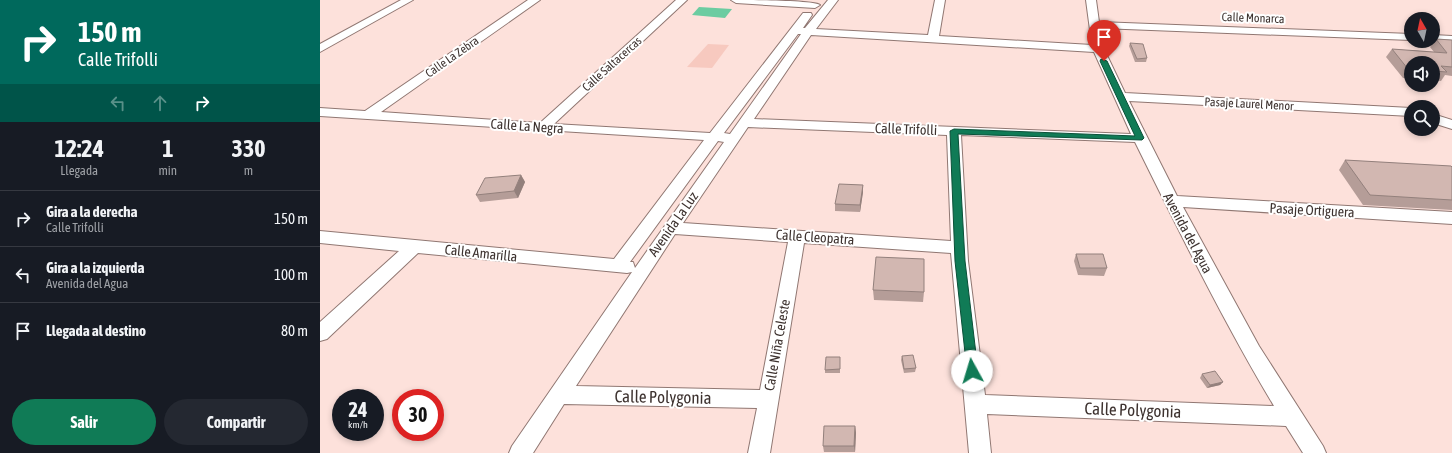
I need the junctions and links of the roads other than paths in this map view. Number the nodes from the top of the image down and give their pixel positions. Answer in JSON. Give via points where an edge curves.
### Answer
{"nodes":[{"id":1,"x":408,"y":0,"type":"edge"},
{"id":2,"x":535,"y":0,"type":"edge"},
{"id":3,"x":682,"y":0,"type":"edge"},
{"id":4,"x":736,"y":0,"type":"edge"},
{"id":5,"x":769,"y":0,"type":"edge"},
{"id":6,"x":833,"y":0,"type":"edge"},
{"id":7,"x":940,"y":0,"type":"edge"},
{"id":8,"x":1091,"y":0,"type":"edge"},
{"id":9,"x":757,"y":1,"type":"junction"},
{"id":10,"x":817,"y":2,"type":"edge"},
{"id":11,"x":1095,"y":25,"type":"junction"},
{"id":12,"x":802,"y":31,"type":"junction"},
{"id":13,"x":1404,"y":37,"type":"edge"},
{"id":14,"x":1440,"y":38,"type":"edge"},
{"id":15,"x":933,"y":39,"type":"junction"},
{"id":16,"x":1452,"y":39,"type":"edge"},
{"id":17,"x":320,"y":49,"type":"edge"},
{"id":18,"x":1098,"y":49,"type":"junction"},
{"id":19,"x":1120,"y":98,"type":"junction"},
{"id":20,"x":320,"y":112,"type":"edge"},
{"id":21,"x":1404,"y":112,"type":"edge"},
{"id":22,"x":368,"y":115,"type":"junction"},
{"id":23,"x":1440,"y":121,"type":"edge"},
{"id":24,"x":744,"y":123,"type":"junction"},
{"id":25,"x":1452,"y":125,"type":"edge"},
{"id":26,"x":542,"y":127,"type":"junction"},
{"id":27,"x":954,"y":131,"type":"junction"},
{"id":28,"x":714,"y":137,"type":"junction"},
{"id":29,"x":734,"y":138,"type":"junction"},
{"id":30,"x":1140,"y":138,"type":"junction"},
{"id":31,"x":1172,"y":201,"type":"junction"},
{"id":32,"x":1452,"y":218,"type":"edge"},
{"id":33,"x":670,"y":228,"type":"junction"},
{"id":34,"x":797,"y":236,"type":"junction"},
{"id":35,"x":320,"y":237,"type":"edge"},
{"id":36,"x":415,"y":246,"type":"junction"},
{"id":37,"x":960,"y":248,"type":"junction"},
{"id":38,"x":618,"y":266,"type":"junction"},
{"id":39,"x":643,"y":268,"type":"junction"},
{"id":40,"x":320,"y":333,"type":"edge"},
{"id":41,"x":558,"y":395,"type":"junction"},
{"id":42,"x":768,"y":398,"type":"junction"},
{"id":43,"x":976,"y":402,"type":"junction"},
{"id":44,"x":1291,"y":416,"type":"junction"},
{"id":45,"x":520,"y":453,"type":"edge"},
{"id":46,"x":759,"y":453,"type":"edge"},
{"id":47,"x":980,"y":453,"type":"edge"},
{"id":48,"x":1315,"y":453,"type":"edge"}],
"edges":[{"from":1,"to":17,"type":"street"},
{"from":2,"to":22,"type":"street","name":"Calle La Zebra"},
{"from":3,"to":26,"type":"street","name":"Calle Saltacercas"},
{"from":4,"to":9,"type":"street"},
{"from":5,"to":9,"type":"street"},
{"from":6,"to":12,"type":"street","name":"Avenida La Luz"},
{"from":7,"to":15,"type":"street"},
{"from":8,"to":11,"type":"street","name":"Avenida del Agua"},
{"from":9,"to":10,"type":"street"},
{"from":10,"to":12,"type":"street","name":"Avenida La Luz"},
{"from":11,"to":13,"type":"street","name":"Calle Monarca"},
{"from":11,"to":18,"type":"street","name":"Avenida del Agua"},
{"from":12,"to":15,"type":"street"},
{"from":12,"to":24,"type":"street","name":"Avenida La Luz"},
{"from":12,"to":28,"type":"street","name":"Avenida La Luz"},
{"from":14,"to":16,"type":"street"},
{"from":15,"to":18,"type":"street"},
{"from":18,"to":19,"type":"street","name":"Avenida del Agua"},
{"from":19,"to":21,"type":"street","name":"Pasaje Laurel Menor"},
{"from":19,"to":30,"type":"street","name":"Avenida del Agua"},
{"from":20,"to":22,"type":"street","name":"Calle La Negra"},
{"from":22,"to":26,"type":"street","name":"Calle La Negra"},
{"from":23,"to":25,"type":"street"},
{"from":24,"to":27,"type":"street","name":"Calle Trifolli"},
{"from":24,"to":29,"type":"street","name":"Avenida La Luz"},
{"from":26,"to":28,"type":"street","name":"Calle La Negra"},
{"from":27,"to":30,"type":"street","name":"Calle Trifolli"},
{"from":27,"to":37,"type":"street"},
{"from":28,"to":29,"type":"street","name":"Calle La Negra"},
{"from":28,"to":38,"type":"street","name":"Avenida La Luz"},
{"from":29,"to":33,"type":"street","name":"Avenida La Luz"},
{"from":30,"to":31,"type":"street","name":"Avenida del Agua"},
{"from":31,"to":32,"type":"street","name":"Pasaje Ortiguera"},
{"from":31,"to":44,"type":"street","name":"Avenida del Agua","via":[[1252,352]]},
{"from":33,"to":34,"type":"street","name":"Calle Cleopatra"},
{"from":33,"to":39,"type":"street","name":"Avenida La Luz"},
{"from":34,"to":37,"type":"street","name":"Calle Cleopatra"},
{"from":34,"to":42,"type":"street","name":"Calle Niña Celeste"},
{"from":35,"to":36,"type":"street","name":"Calle Amarilla"},
{"from":36,"to":38,"type":"street","name":"Calle Amarilla"},
{"from":36,"to":40,"type":"street"},
{"from":37,"to":43,"type":"street"},
{"from":38,"to":39,"type":"street","name":"Calle Amarilla"},
{"from":39,"to":41,"type":"street","name":"Avenida La Luz"},
{"from":41,"to":42,"type":"street","name":"Calle Polygonia"},
{"from":41,"to":45,"type":"street","name":"Avenida La Luz"},
{"from":42,"to":46,"type":"street","name":"Calle Niña Celeste"},
{"from":43,"to":44,"type":"street","name":"Calle Polygonia","via":[[988,405]]},
{"from":43,"to":47,"type":"street"},
{"from":44,"to":48,"type":"street","name":"Avenida del Agua"}]}
